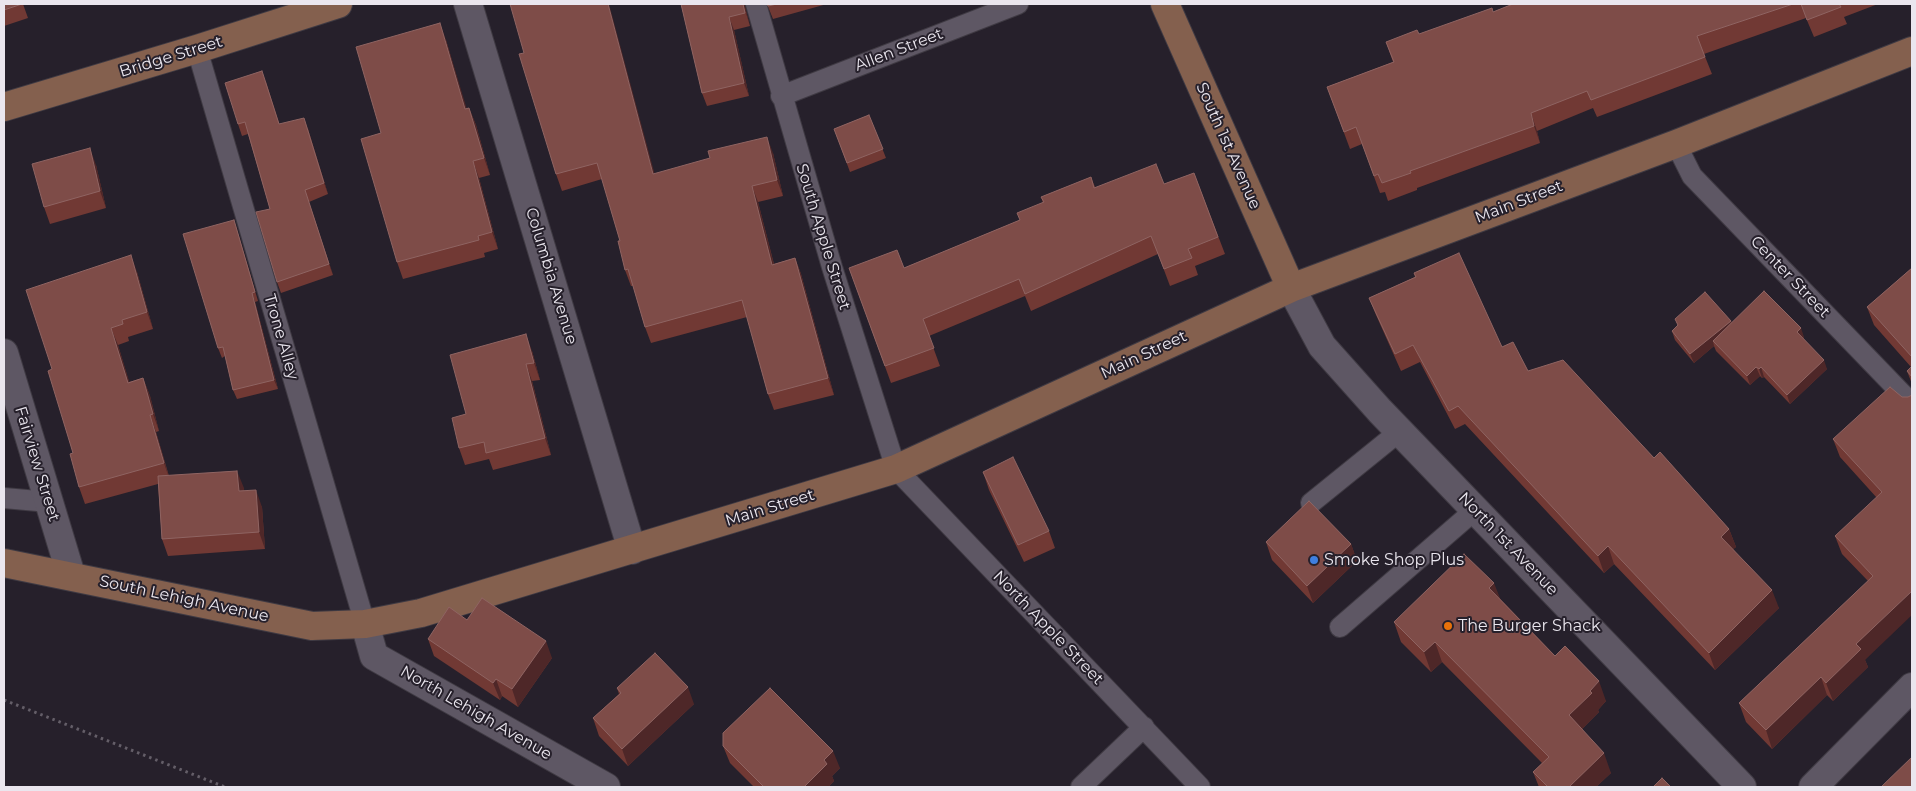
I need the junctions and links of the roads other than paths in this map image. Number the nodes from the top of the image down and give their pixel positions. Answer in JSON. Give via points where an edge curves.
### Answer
{"nodes":[{"id":1,"x":338,"y":4,"type":"edge"},
{"id":2,"x":468,"y":4,"type":"edge"},
{"id":3,"x":756,"y":4,"type":"edge"},
{"id":4,"x":1018,"y":4,"type":"edge"},
{"id":5,"x":1165,"y":4,"type":"edge"},
{"id":6,"x":197,"y":50,"type":"junction"},
{"id":7,"x":1912,"y":51,"type":"edge"},
{"id":8,"x":781,"y":96,"type":"junction"},
{"id":9,"x":4,"y":107,"type":"edge"},
{"id":10,"x":1676,"y":144,"type":"junction"},
{"id":11,"x":1290,"y":288,"type":"junction"},
{"id":12,"x":4,"y":353,"type":"edge"},
{"id":13,"x":1912,"y":404,"type":"edge"},
{"id":14,"x":1400,"y":431,"type":"junction"},
{"id":15,"x":896,"y":469,"type":"junction"},
{"id":16,"x":4,"y":498,"type":"edge"},
{"id":17,"x":49,"y":502,"type":"junction"},
{"id":18,"x":1311,"y":503,"type":"edge"},
{"id":19,"x":1475,"y":510,"type":"junction"},
{"id":20,"x":632,"y":550,"type":"junction"},
{"id":21,"x":4,"y":563,"type":"edge"},
{"id":22,"x":71,"y":575,"type":"junction"},
{"id":23,"x":364,"y":624,"type":"junction"},
{"id":24,"x":1340,"y":627,"type":"dead end"},
{"id":25,"x":1912,"y":688,"type":"edge"},
{"id":26,"x":1144,"y":727,"type":"junction"},
{"id":27,"x":606,"y":787,"type":"edge"},
{"id":28,"x":1081,"y":787,"type":"edge"},
{"id":29,"x":1200,"y":787,"type":"edge"},
{"id":30,"x":1742,"y":787,"type":"edge"},
{"id":31,"x":1813,"y":787,"type":"edge"}],
"edges":[{"from":1,"to":6,"type":"main road","name":"Bridge Street"},
{"from":2,"to":20,"type":"street","name":"Columbia Avenue"},
{"from":3,"to":8,"type":"lane","name":"South Apple Street"},
{"from":4,"to":8,"type":"lane","name":"Allen Street"},
{"from":5,"to":11,"type":"main road","name":"South 1st Avenue"},
{"from":6,"to":9,"type":"main road","name":"Bridge Street"},
{"from":6,"to":23,"type":"lane","name":"Trone Alley"},
{"from":7,"to":10,"type":"main road","name":"Main Street"},
{"from":8,"to":15,"type":"lane","name":"South Apple Street"},
{"from":10,"to":11,"type":"main road","name":"Main Street"},
{"from":10,"to":13,"type":"lane","name":"Center Street","via":[[1692,176]]},
{"from":11,"to":14,"type":"street","name":"North 1st Avenue","via":[[1322,346]]},
{"from":11,"to":15,"type":"main road","name":"Main Street"},
{"from":12,"to":17,"type":"street","name":"Fairview Street"},
{"from":14,"to":18,"type":"lane"},
{"from":14,"to":19,"type":"street","name":"North 1st Avenue"},
{"from":15,"to":20,"type":"main road","name":"Main Street"},
{"from":15,"to":26,"type":"lane","name":"North Apple Street"},
{"from":16,"to":17,"type":"lane"},
{"from":17,"to":22,"type":"street","name":"Fairview Street"},
{"from":19,"to":24,"type":"lane"},
{"from":19,"to":30,"type":"street","name":"North 1st Avenue"},
{"from":20,"to":23,"type":"main road","name":"Main Street","via":[[421,613]]},
{"from":21,"to":22,"type":"main road","name":"South Lehigh Avenue"},
{"from":22,"to":23,"type":"main road","name":"South Lehigh Avenue","via":[[312,626]]},
{"from":23,"to":27,"type":"street","name":"North Lehigh Avenue","via":[[374,656]]},
{"from":25,"to":31,"type":"street"},
{"from":26,"to":28,"type":"lane"},
{"from":26,"to":29,"type":"lane","name":"North Apple Street"}]}
